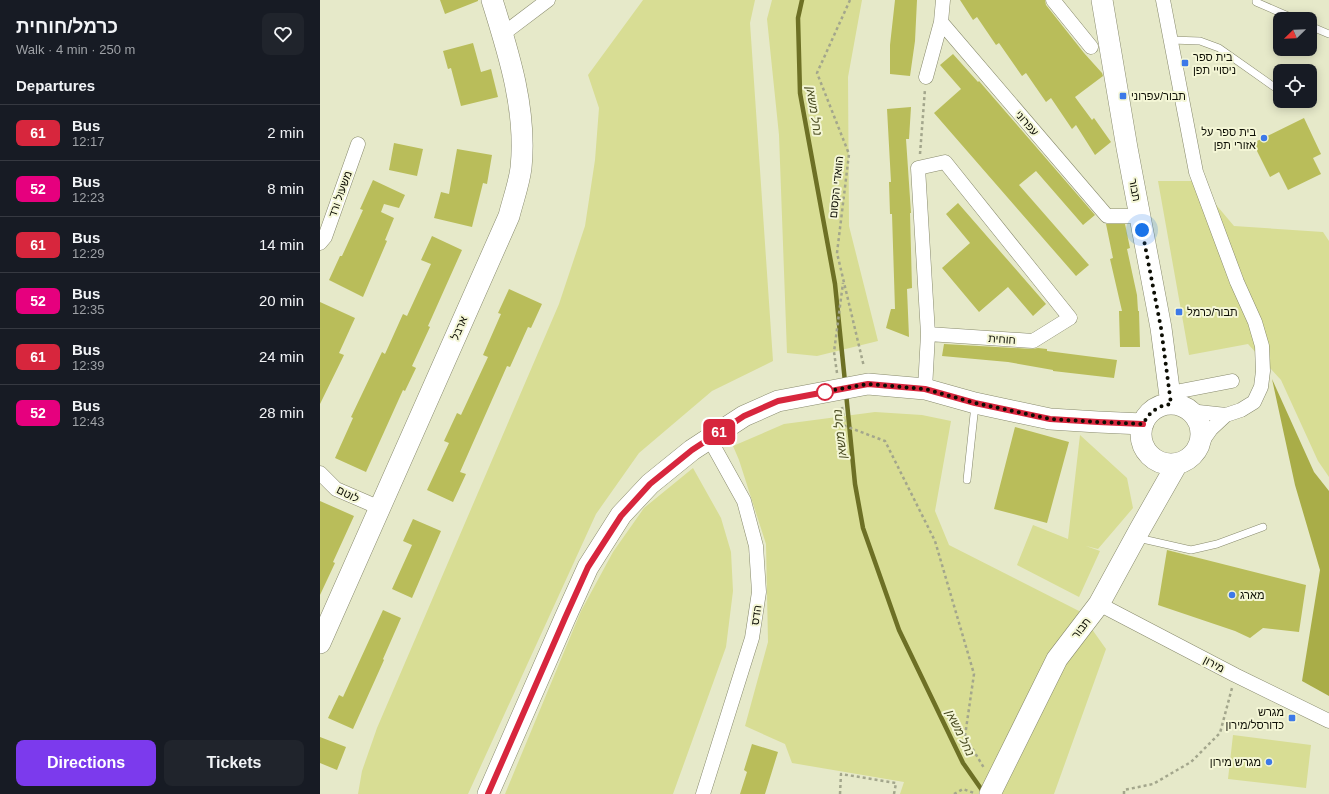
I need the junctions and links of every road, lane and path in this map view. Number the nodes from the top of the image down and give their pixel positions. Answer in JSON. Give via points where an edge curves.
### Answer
{"nodes":[{"id":1,"x":492,"y":0,"type":"edge"},
{"id":2,"x":548,"y":0,"type":"edge"},
{"id":3,"x":850,"y":0,"type":"edge"},
{"id":4,"x":943,"y":0,"type":"edge"},
{"id":5,"x":1053,"y":0,"type":"edge"},
{"id":6,"x":1102,"y":0,"type":"edge"},
{"id":7,"x":1163,"y":0,"type":"edge"},
{"id":8,"x":1256,"y":0,"type":"edge"},
{"id":9,"x":1279,"y":12,"type":"edge"},
{"id":10,"x":940,"y":22,"type":"junction"},
{"id":11,"x":1317,"y":29,"type":"edge"},
{"id":12,"x":503,"y":34,"type":"junction"},
{"id":13,"x":1329,"y":34,"type":"edge"},
{"id":14,"x":1171,"y":40,"type":"junction"},
{"id":15,"x":1091,"y":47,"type":"dead end"},
{"id":16,"x":926,"y":77,"type":"joint"},
{"id":17,"x":1273,"y":86,"type":"edge"},
{"id":18,"x":358,"y":144,"type":"dead end"},
{"id":19,"x":918,"y":168,"type":"junction"},
{"id":20,"x":1139,"y":216,"type":"junction"},
{"id":21,"x":320,"y":243,"type":"edge"},
{"id":22,"x":844,"y":280,"type":"junction"},
{"id":23,"x":928,"y":334,"type":"junction"},
{"id":24,"x":838,"y":376,"type":"dead end"},
{"id":25,"x":1232,"y":381,"type":"dead end"},
{"id":26,"x":868,"y":384,"type":"junction"},
{"id":27,"x":925,"y":389,"type":"junction"},
{"id":28,"x":841,"y":402,"type":"dead end"},
{"id":29,"x":975,"y":403,"type":"junction"},
{"id":30,"x":1177,"y":403,"type":"junction"},
{"id":31,"x":1226,"y":416,"type":"junction"},
{"id":32,"x":1143,"y":424,"type":"junction"},
{"id":33,"x":709,"y":438,"type":"junction"},
{"id":34,"x":1199,"y":446,"type":"junction"},
{"id":35,"x":1177,"y":464,"type":"junction"},
{"id":36,"x":320,"y":474,"type":"edge"},
{"id":37,"x":967,"y":480,"type":"dead end"},
{"id":38,"x":380,"y":508,"type":"junction"},
{"id":39,"x":1263,"y":527,"type":"dead end"},
{"id":40,"x":1135,"y":538,"type":"junction"},
{"id":41,"x":1099,"y":604,"type":"junction"},
{"id":42,"x":320,"y":643,"type":"edge"},
{"id":43,"x":1235,"y":675,"type":"junction"},
{"id":44,"x":1329,"y":721,"type":"edge"},
{"id":45,"x":986,"y":772,"type":"dead end"},
{"id":46,"x":488,"y":794,"type":"edge"},
{"id":47,"x":703,"y":794,"type":"edge"},
{"id":48,"x":840,"y":794,"type":"edge"},
{"id":49,"x":894,"y":794,"type":"edge"},
{"id":50,"x":954,"y":794,"type":"edge"},
{"id":51,"x":976,"y":794,"type":"edge"},
{"id":52,"x":990,"y":794,"type":"edge"},
{"id":53,"x":1124,"y":794,"type":"edge"}],
"edges":[{"from":1,"to":12,"type":"street","name":"ארבל"},
{"from":2,"to":12,"type":"street"},
{"from":3,"to":22,"type":"path","name":"הוואדי הקסום","via":[[817,73],[849,154],[837,253]]},
{"from":4,"to":10,"type":"street"},
{"from":5,"to":15,"type":"street"},
{"from":6,"to":20,"type":"street","name":"תבור"},
{"from":7,"to":14,"type":"street"},
{"from":8,"to":9,"type":"lane"},
{"from":10,"to":16,"type":"street"},
{"from":10,"to":20,"type":"street","name":"עפרוני","via":[[1107,216]]},
{"from":11,"to":13,"type":"lane"},
{"from":12,"to":38,"type":"street","name":"ארבל","via":[[519,101],[523,133],[521,170],[506,223]]},
{"from":14,"to":17,"type":"lane","via":[[1200,41],[1219,48]]},
{"from":14,"to":31,"type":"street","via":[[1196,172],[1262,346],[1261,387],[1254,402]]},
{"from":16,"to":19,"type":"path"},
{"from":18,"to":21,"type":"street","name":"משעול ורד","via":[[325,237]]},
{"from":19,"to":23,"type":"street"},
{"from":19,"to":23,"type":"street","name":"חוחית","via":[[945,162],[1070,318],[1033,341]]},
{"from":20,"to":30,"type":"street","name":"תבור"},
{"from":22,"to":24,"type":"path","via":[[834,352]]},
{"from":22,"to":26,"type":"path","name":"הוואדי הקסום"},
{"from":23,"to":27,"type":"street"},
{"from":25,"to":30,"type":"street"},
{"from":26,"to":27,"type":"street"},
{"from":26,"to":33,"type":"street","via":[[778,401],[744,416]]},
{"from":27,"to":29,"type":"street"},
{"from":28,"to":45,"type":"path","via":[[845,426],[885,441],[935,541],[974,674],[965,736]]},
{"from":29,"to":32,"type":"street","via":[[1050,419]]},
{"from":29,"to":37,"type":"lane"},
{"from":30,"to":31,"type":"street"},
{"from":30,"to":32,"type":"street","via":[[1154,410]]},
{"from":30,"to":34,"type":"street","via":[[1196,418],[1201,436]]},
{"from":31,"to":34,"type":"street"},
{"from":32,"to":35,"type":"street","via":[[1142,442],[1146,450],[1159,462]]},
{"from":33,"to":46,"type":"street","via":[[650,484],[630,505],[588,567]]},
{"from":33,"to":47,"type":"street","name":"הדס","via":[[744,501],[756,546],[759,592],[752,638]]},
{"from":34,"to":35,"type":"street","via":[[1194,454]]},
{"from":35,"to":40,"type":"street","name":"תבור"},
{"from":36,"to":38,"type":"street","name":"לוטם","via":[[336,489]]},
{"from":38,"to":42,"type":"street","name":"ארבל"},
{"from":39,"to":40,"type":"lane","via":[[1217,544],[1191,550]]},
{"from":40,"to":41,"type":"street","name":"תבור"},
{"from":41,"to":43,"type":"street","name":"מירון"},
{"from":41,"to":52,"type":"street","name":"תבור","via":[[1057,659]]},
{"from":43,"to":44,"type":"street","name":"מירון"},
{"from":43,"to":53,"type":"path","via":[[1220,733],[1191,762],[1153,784],[1124,790]]},
{"from":48,"to":49,"type":"path","via":[[842,774],[896,783]]},
{"from":50,"to":51,"type":"path","via":[[963,789]]}]}
